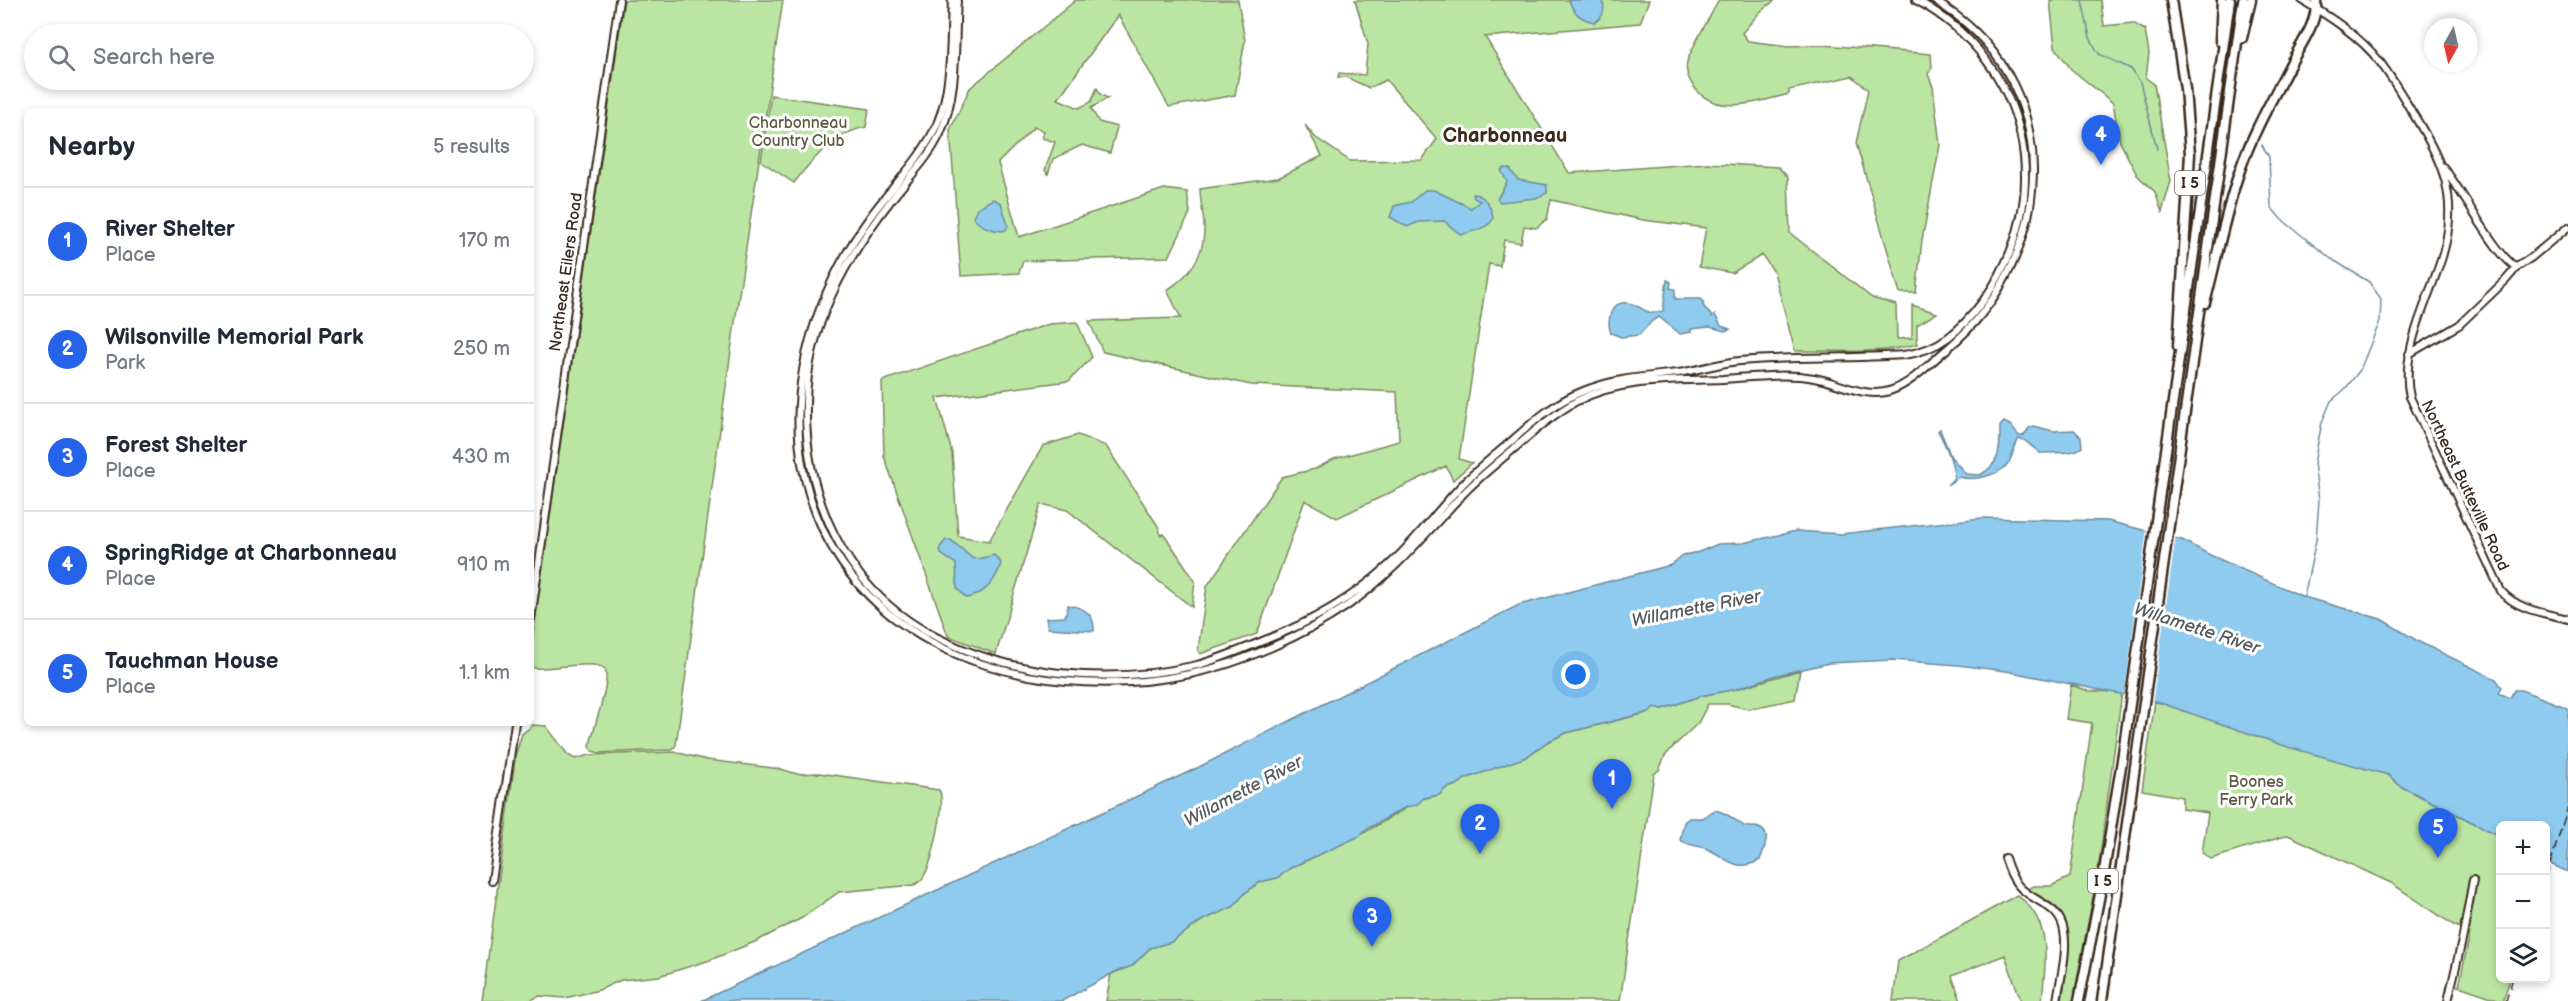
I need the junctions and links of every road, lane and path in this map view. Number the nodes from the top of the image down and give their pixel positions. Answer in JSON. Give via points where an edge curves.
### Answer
{"nodes":[{"id":1,"x":619,"y":0,"type":"edge"},
{"id":2,"x":952,"y":0,"type":"edge"},
{"id":3,"x":957,"y":0,"type":"edge"},
{"id":4,"x":1916,"y":0,"type":"edge"},
{"id":5,"x":1932,"y":0,"type":"edge"},
{"id":6,"x":2172,"y":0,"type":"edge"},
{"id":7,"x":2222,"y":0,"type":"edge"},
{"id":8,"x":2230,"y":0,"type":"edge"},
{"id":9,"x":2243,"y":0,"type":"edge"},
{"id":10,"x":2251,"y":0,"type":"edge"},
{"id":11,"x":2302,"y":0,"type":"edge"},
{"id":12,"x":2317,"y":5,"type":"edge"},
{"id":13,"x":2233,"y":68,"type":"junction"},
{"id":14,"x":2218,"y":85,"type":"junction"},
{"id":15,"x":2442,"y":166,"type":"junction"},
{"id":16,"x":2568,"y":227,"type":"edge"},
{"id":17,"x":2517,"y":267,"type":"junction"},
{"id":18,"x":2195,"y":347,"type":"junction"},
{"id":19,"x":2409,"y":354,"type":"junction"},
{"id":20,"x":2178,"y":366,"type":"junction"},
{"id":21,"x":534,"y":598,"type":"edge"},
{"id":22,"x":2568,"y":619,"type":"edge"},
{"id":23,"x":515,"y":726,"type":"edge"},
{"id":24,"x":2005,"y":858,"type":"dead end"},
{"id":25,"x":2473,"y":880,"type":"dead end"},
{"id":26,"x":492,"y":881,"type":"dead end"},
{"id":27,"x":2057,"y":1001,"type":"edge"},
{"id":28,"x":2079,"y":1001,"type":"edge"},
{"id":29,"x":2102,"y":1001,"type":"edge"},
{"id":30,"x":2448,"y":1001,"type":"edge"}],
"edges":[{"from":1,"to":21,"type":"street","name":"Northeast Eilers Road"},
{"from":2,"to":5,"type":"street","via":[[947,90],[935,129],[846,253],[812,331],[802,367],[799,399],[806,473],[818,518],[841,561],[875,601],[916,634],[953,654],[1004,671],[1094,683],[1195,673],[1304,631],[1378,583],[1489,468],[1557,414],[1593,394],[1652,382],[1782,377],[1808,377],[1879,393],[1904,384],[1969,330],[2000,289],[2024,234],[2032,202],[2031,141],[2008,75],[1970,26]]},
{"from":3,"to":4,"type":"street","via":[[951,96],[940,135],[851,257],[819,328],[809,364],[806,403],[809,463],[829,529],[846,557],[880,597],[916,626],[955,646],[1005,663],[1094,675],[1165,670],[1207,662],[1277,636],[1334,606],[1394,561],[1486,462],[1554,407],[1587,389],[1622,378],[1680,373],[1716,363],[1923,352],[1964,325],[1991,289],[2008,257],[2022,208],[2024,155],[2008,98],[1992,68],[1956,26]]},
{"from":6,"to":20,"type":"highway","number":"I 5","via":[[2186,89],[2190,154]]},
{"from":7,"to":14,"type":"highway","number":"I 5"},
{"from":8,"to":14,"type":"highway","number":"I 5"},
{"from":9,"to":13,"type":"highway","number":"I 5"},
{"from":10,"to":13,"type":"highway","number":"I 5"},
{"from":11,"to":12,"type":"street","name":"Northeast Butteville Road"},
{"from":12,"to":15,"type":"street","name":"Northeast Butteville Road","via":[[2380,62]]},
{"from":12,"to":18,"type":"highway","number":"I 5","via":[[2241,168]]},
{"from":13,"to":18,"type":"highway","number":"I 5"},
{"from":14,"to":20,"type":"highway","number":"I 5"},
{"from":15,"to":17,"type":"street","via":[[2505,259]]},
{"from":15,"to":19,"type":"street","name":"Northeast Butteville Road","via":[[2449,207],[2447,237]]},
{"from":16,"to":17,"type":"street"},
{"from":17,"to":19,"type":"street","via":[[2459,325]]},
{"from":18,"to":29,"type":"highway","number":"I 5"},
{"from":19,"to":22,"type":"street","name":"Northeast Butteville Road","via":[[2406,379],[2410,397],[2501,591],[2513,602]]},
{"from":20,"to":28,"type":"highway","number":"I 5","via":[[2122,760]]},
{"from":23,"to":26,"type":"street"},
{"from":24,"to":27,"type":"street","via":[[2018,886],[2052,908],[2060,920],[2064,942]]},
{"from":25,"to":30,"type":"street"}]}
